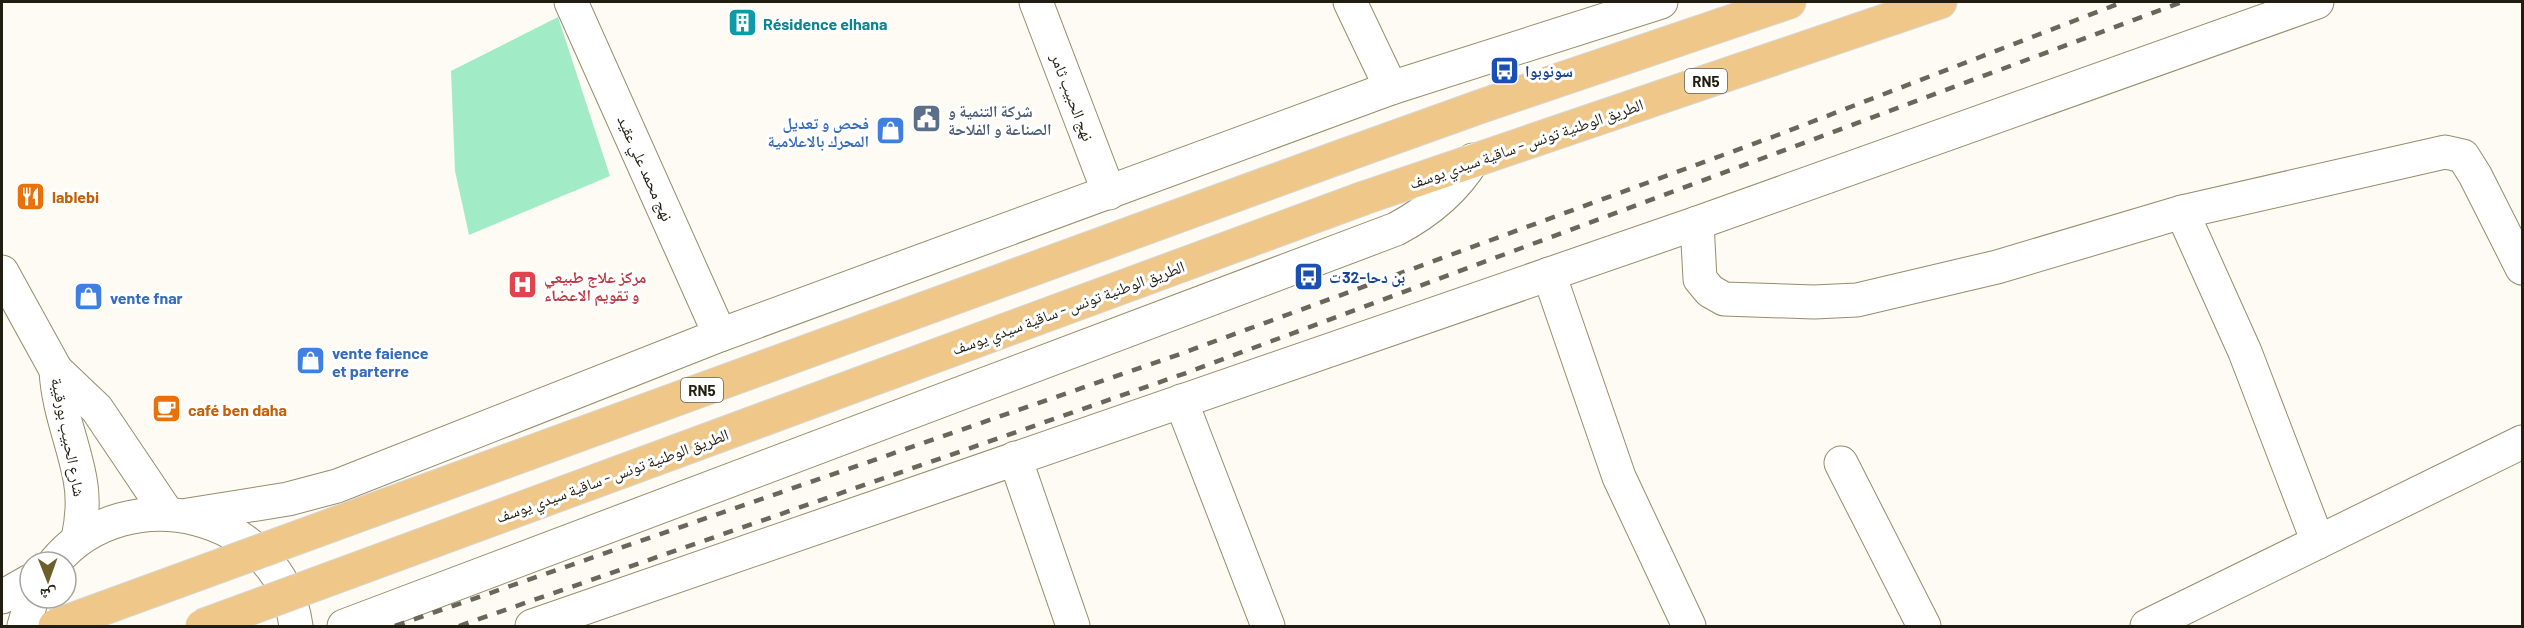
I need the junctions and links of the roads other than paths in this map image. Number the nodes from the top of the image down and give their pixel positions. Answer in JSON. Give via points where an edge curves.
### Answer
{"nodes":[{"id":1,"x":572,"y":2,"type":"edge"},
{"id":2,"x":1036,"y":2,"type":"edge"},
{"id":3,"x":1350,"y":2,"type":"edge"},
{"id":4,"x":1661,"y":2,"type":"edge"},
{"id":5,"x":1789,"y":2,"type":"edge"},
{"id":6,"x":1940,"y":2,"type":"edge"},
{"id":7,"x":2317,"y":2,"type":"edge"},
{"id":8,"x":1391,"y":88,"type":"junction"},
{"id":9,"x":1473,"y":160,"type":"junction"},
{"id":10,"x":1109,"y":193,"type":"junction"},
{"id":11,"x":2182,"y":212,"type":"junction"},
{"id":12,"x":1697,"y":223,"type":"junction"},
{"id":13,"x":2523,"y":268,"type":"edge"},
{"id":14,"x":2,"y":272,"type":"edge"},
{"id":15,"x":1549,"y":274,"type":"junction"},
{"id":16,"x":720,"y":335,"type":"junction"},
{"id":17,"x":56,"y":370,"type":"junction"},
{"id":18,"x":1180,"y":401,"type":"junction"},
{"id":19,"x":2523,"y":442,"type":"edge"},
{"id":20,"x":1015,"y":458,"type":"junction"},
{"id":21,"x":1841,"y":463,"type":"dead end"},
{"id":22,"x":177,"y":514,"type":"junction"},
{"id":23,"x":78,"y":539,"type":"junction"},
{"id":24,"x":2318,"y":542,"type":"junction"},
{"id":25,"x":67,"y":550,"type":"edge"},
{"id":26,"x":18,"y":588,"type":"edge"},
{"id":27,"x":2,"y":597,"type":"edge"},
{"id":28,"x":29,"y":610,"type":"edge"},
{"id":29,"x":2187,"y":618,"type":"edge"},
{"id":30,"x":24,"y":627,"type":"edge"},
{"id":31,"x":55,"y":627,"type":"edge"},
{"id":32,"x":202,"y":627,"type":"edge"},
{"id":33,"x":296,"y":627,"type":"edge"},
{"id":34,"x":344,"y":627,"type":"edge"},
{"id":35,"x":532,"y":627,"type":"edge"},
{"id":36,"x":1073,"y":627,"type":"edge"},
{"id":37,"x":1268,"y":627,"type":"edge"},
{"id":38,"x":1689,"y":627,"type":"edge"},
{"id":39,"x":1924,"y":627,"type":"edge"},
{"id":40,"x":2147,"y":627,"type":"edge"}],
"edges":[{"from":1,"to":16,"type":"street","name":"نهج محمد علي عقيد"},
{"from":2,"to":10,"type":"street","name":"نهج الحبيب ثامر"},
{"from":3,"to":8,"type":"street"},
{"from":4,"to":8,"type":"street"},
{"from":5,"to":31,"type":"highway","number":"RN5","bridge":true,"via":[[1348,154]]},
{"from":6,"to":9,"type":"highway","name":"الطريق الوطنية تونس - ساقية سيدي يوسف","number":"RN5"},
{"from":7,"to":12,"type":"street"},
{"from":8,"to":10,"type":"street"},
{"from":9,"to":32,"type":"highway","name":"الطريق الوطنية تونس - ساقية سيدي يوسف","number":"RN5","bridge":true},
{"from":9,"to":34,"type":"street","via":[[1444,197],[1396,229]]},
{"from":10,"to":16,"type":"street"},
{"from":11,"to":12,"type":"street","via":[[1997,267],[1836,302],[1724,299],[1700,279]]},
{"from":11,"to":13,"type":"street","via":[[2426,155],[2455,153],[2463,156],[2475,175]]},
{"from":11,"to":24,"type":"street","via":[[2245,352]]},
{"from":12,"to":15,"type":"street"},
{"from":14,"to":17,"type":"street","name":"شارع الحبيب بورقيبة"},
{"from":15,"to":18,"type":"street"},
{"from":15,"to":38,"type":"street","via":[[1619,477]]},
{"from":16,"to":22,"type":"street","via":[[337,486],[288,499]]},
{"from":17,"to":22,"type":"street","name":"شارع الحبيب بورقيبة","via":[[97,409]]},
{"from":17,"to":23,"type":"street","name":"شارع الحبيب بورقيبة","via":[[60,406],[80,479]]},
{"from":18,"to":20,"type":"street"},
{"from":18,"to":37,"type":"street"},
{"from":19,"to":24,"type":"street"},
{"from":20,"to":35,"type":"street"},
{"from":20,"to":36,"type":"street"},
{"from":21,"to":39,"type":"street"},
{"from":22,"to":23,"type":"street","via":[[135,515]]},
{"from":22,"to":33,"type":"street","via":[[219,526],[246,543],[269,565],[286,592]]},
{"from":23,"to":25,"type":"street"},
{"from":24,"to":29,"type":"street"},
{"from":26,"to":27,"type":"street"},
{"from":28,"to":30,"type":"street"},
{"from":29,"to":40,"type":"street"}]}
